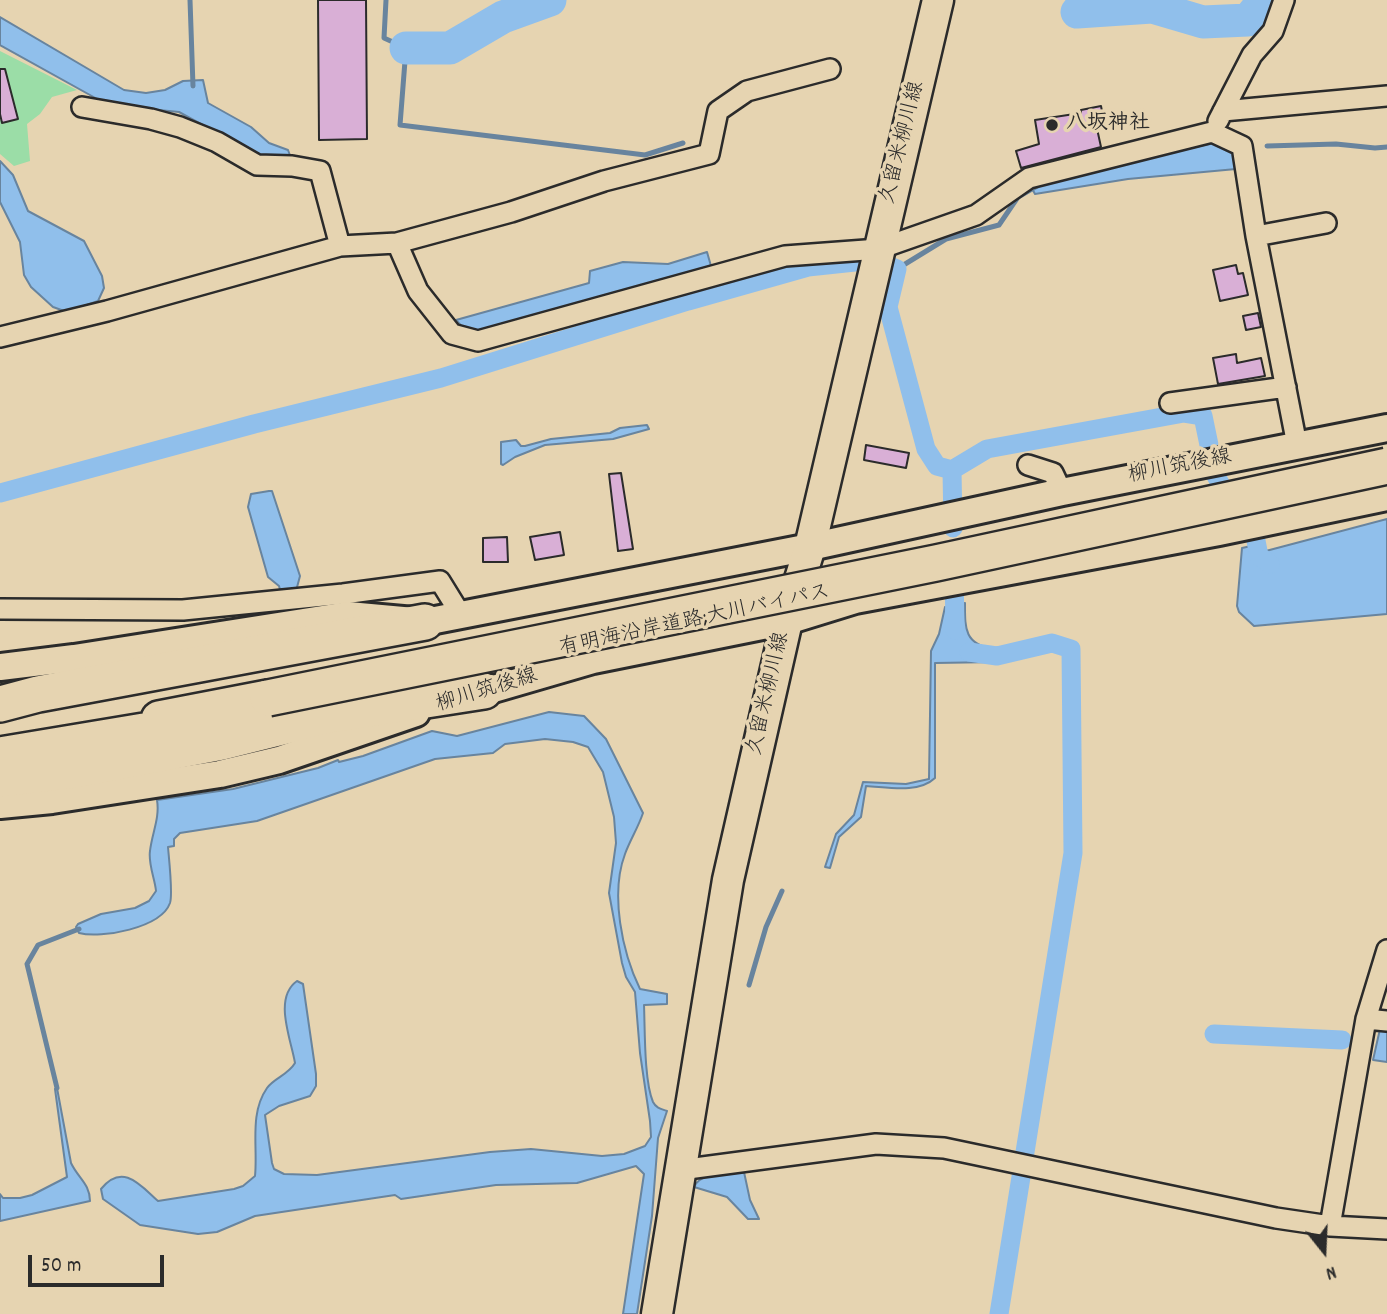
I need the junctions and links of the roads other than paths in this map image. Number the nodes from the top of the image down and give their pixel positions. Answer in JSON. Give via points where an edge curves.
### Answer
{"nodes":[{"id":1,"x":938,"y":0,"type":"edge"},
{"id":2,"x":1284,"y":0,"type":"edge"},
{"id":3,"x":830,"y":69,"type":"dead end"},
{"id":4,"x":1387,"y":96,"type":"edge"},
{"id":5,"x":82,"y":107,"type":"dead end"},
{"id":6,"x":1223,"y":111,"type":"junction"},
{"id":7,"x":1212,"y":132,"type":"junction"},
{"id":8,"x":1326,"y":223,"type":"dead end"},
{"id":9,"x":1256,"y":236,"type":"junction"},
{"id":10,"x":397,"y":243,"type":"junction"},
{"id":11,"x":340,"y":246,"type":"junction"},
{"id":12,"x":879,"y":249,"type":"junction"},
{"id":13,"x":0,"y":337,"type":"edge"},
{"id":14,"x":1286,"y":387,"type":"junction"},
{"id":15,"x":1170,"y":403,"type":"dead end"},
{"id":16,"x":1387,"y":428,"type":"edge"},
{"id":17,"x":1297,"y":445,"type":"junction"},
{"id":18,"x":1028,"y":465,"type":"dead end"},
{"id":19,"x":1387,"y":466,"type":"edge"},
{"id":20,"x":1387,"y":477,"type":"edge"},
{"id":21,"x":1062,"y":492,"type":"junction"},
{"id":22,"x":1387,"y":497,"type":"edge"},
{"id":23,"x":1313,"y":512,"type":"junction"},
{"id":24,"x":810,"y":547,"type":"junction"},
{"id":25,"x":1098,"y":554,"type":"junction"},
{"id":26,"x":0,"y":609,"type":"edge"},
{"id":27,"x":461,"y":615,"type":"junction"},
{"id":28,"x":787,"y":621,"type":"junction"},
{"id":29,"x":425,"y":622,"type":"junction"},
{"id":30,"x":0,"y":667,"type":"edge"},
{"id":31,"x":484,"y":691,"type":"junction"},
{"id":32,"x":268,"y":703,"type":"junction"},
{"id":33,"x":0,"y":704,"type":"edge"},
{"id":34,"x":0,"y":743,"type":"edge"},
{"id":35,"x":0,"y":755,"type":"edge"},
{"id":36,"x":0,"y":779,"type":"edge"},
{"id":37,"x":0,"y":805,"type":"edge"},
{"id":38,"x":1387,"y":950,"type":"edge"},
{"id":39,"x":1366,"y":1019,"type":"junction"},
{"id":40,"x":1387,"y":1021,"type":"edge"},
{"id":41,"x":680,"y":1170,"type":"junction"},
{"id":42,"x":1330,"y":1226,"type":"junction"},
{"id":43,"x":1387,"y":1229,"type":"edge"},
{"id":44,"x":657,"y":1314,"type":"edge"}],
"edges":[{"from":1,"to":12,"type":"main road","name":"久留米柳川線"},
{"from":2,"to":6,"type":"street","via":[[1273,31],[1252,55]]},
{"from":3,"to":10,"type":"street","via":[[747,91],[718,111],[709,153]]},
{"from":4,"to":6,"type":"street"},
{"from":5,"to":11,"type":"street","via":[[180,127],[257,165],[320,171]]},
{"from":6,"to":7,"type":"street"},
{"from":7,"to":9,"type":"street","via":[[1242,146]]},
{"from":7,"to":12,"type":"street","via":[[1029,178],[976,215]]},
{"from":8,"to":9,"type":"street"},
{"from":9,"to":14,"type":"street"},
{"from":10,"to":11,"type":"street"},
{"from":10,"to":12,"type":"street","via":[[418,291],[452,334],[478,341],[785,256]]},
{"from":11,"to":13,"type":"street"},
{"from":12,"to":24,"type":"main road","name":"久留米柳川線"},
{"from":14,"to":15,"type":"street"},
{"from":14,"to":17,"type":"street"},
{"from":16,"to":17,"type":"main road","name":"柳川筑後線"},
{"from":17,"to":21,"type":"main road","name":"柳川筑後線"},
{"from":17,"to":23,"type":"main road"},
{"from":18,"to":21,"type":"street","via":[[1053,473]]},
{"from":19,"to":32,"type":"highway","name":"有明海沿岸道路;大川バイパス","bridge":true},
{"from":20,"to":32,"type":"highway","name":"有明海沿岸道路;大川バイパス","via":[[925,575]]},
{"from":21,"to":24,"type":"main road","name":"柳川筑後線"},
{"from":21,"to":25,"type":"main road"},
{"from":22,"to":23,"type":"main road","name":"柳川筑後線"},
{"from":23,"to":25,"type":"main road","name":"柳川筑後線"},
{"from":24,"to":27,"type":"main road","name":"柳川筑後線"},
{"from":24,"to":28,"type":"main road","name":"久留米柳川線"},
{"from":25,"to":28,"type":"main road","name":"柳川筑後線","via":[[855,600]]},
{"from":26,"to":27,"type":"street","via":[[183,610],[440,581]]},
{"from":27,"to":29,"type":"main road","name":"柳川筑後線"},
{"from":28,"to":31,"type":"main road","name":"柳川筑後線","via":[[593,660]]},
{"from":28,"to":41,"type":"main road","name":"久留米柳川線","via":[[728,880]]},
{"from":29,"to":30,"type":"main road","name":"柳川筑後線","via":[[348,615]]},
{"from":29,"to":33,"type":"highway"},
{"from":31,"to":36,"type":"highway","via":[[330,715],[222,742],[75,770]]},
{"from":31,"to":37,"type":"main road","name":"柳川筑後線","via":[[279,760]]},
{"from":32,"to":34,"type":"highway","name":"有明海沿岸道路;大川バイパス"},
{"from":32,"to":35,"type":"highway","name":"有明海沿岸道路;大川バイパス","via":[[148,731]]},
{"from":38,"to":39,"type":"street"},
{"from":39,"to":40,"type":"street"},
{"from":39,"to":42,"type":"street"},
{"from":41,"to":42,"type":"street","via":[[876,1144],[944,1148]]},
{"from":41,"to":44,"type":"main road","name":"久留米柳川線"},
{"from":42,"to":43,"type":"street"}]}
